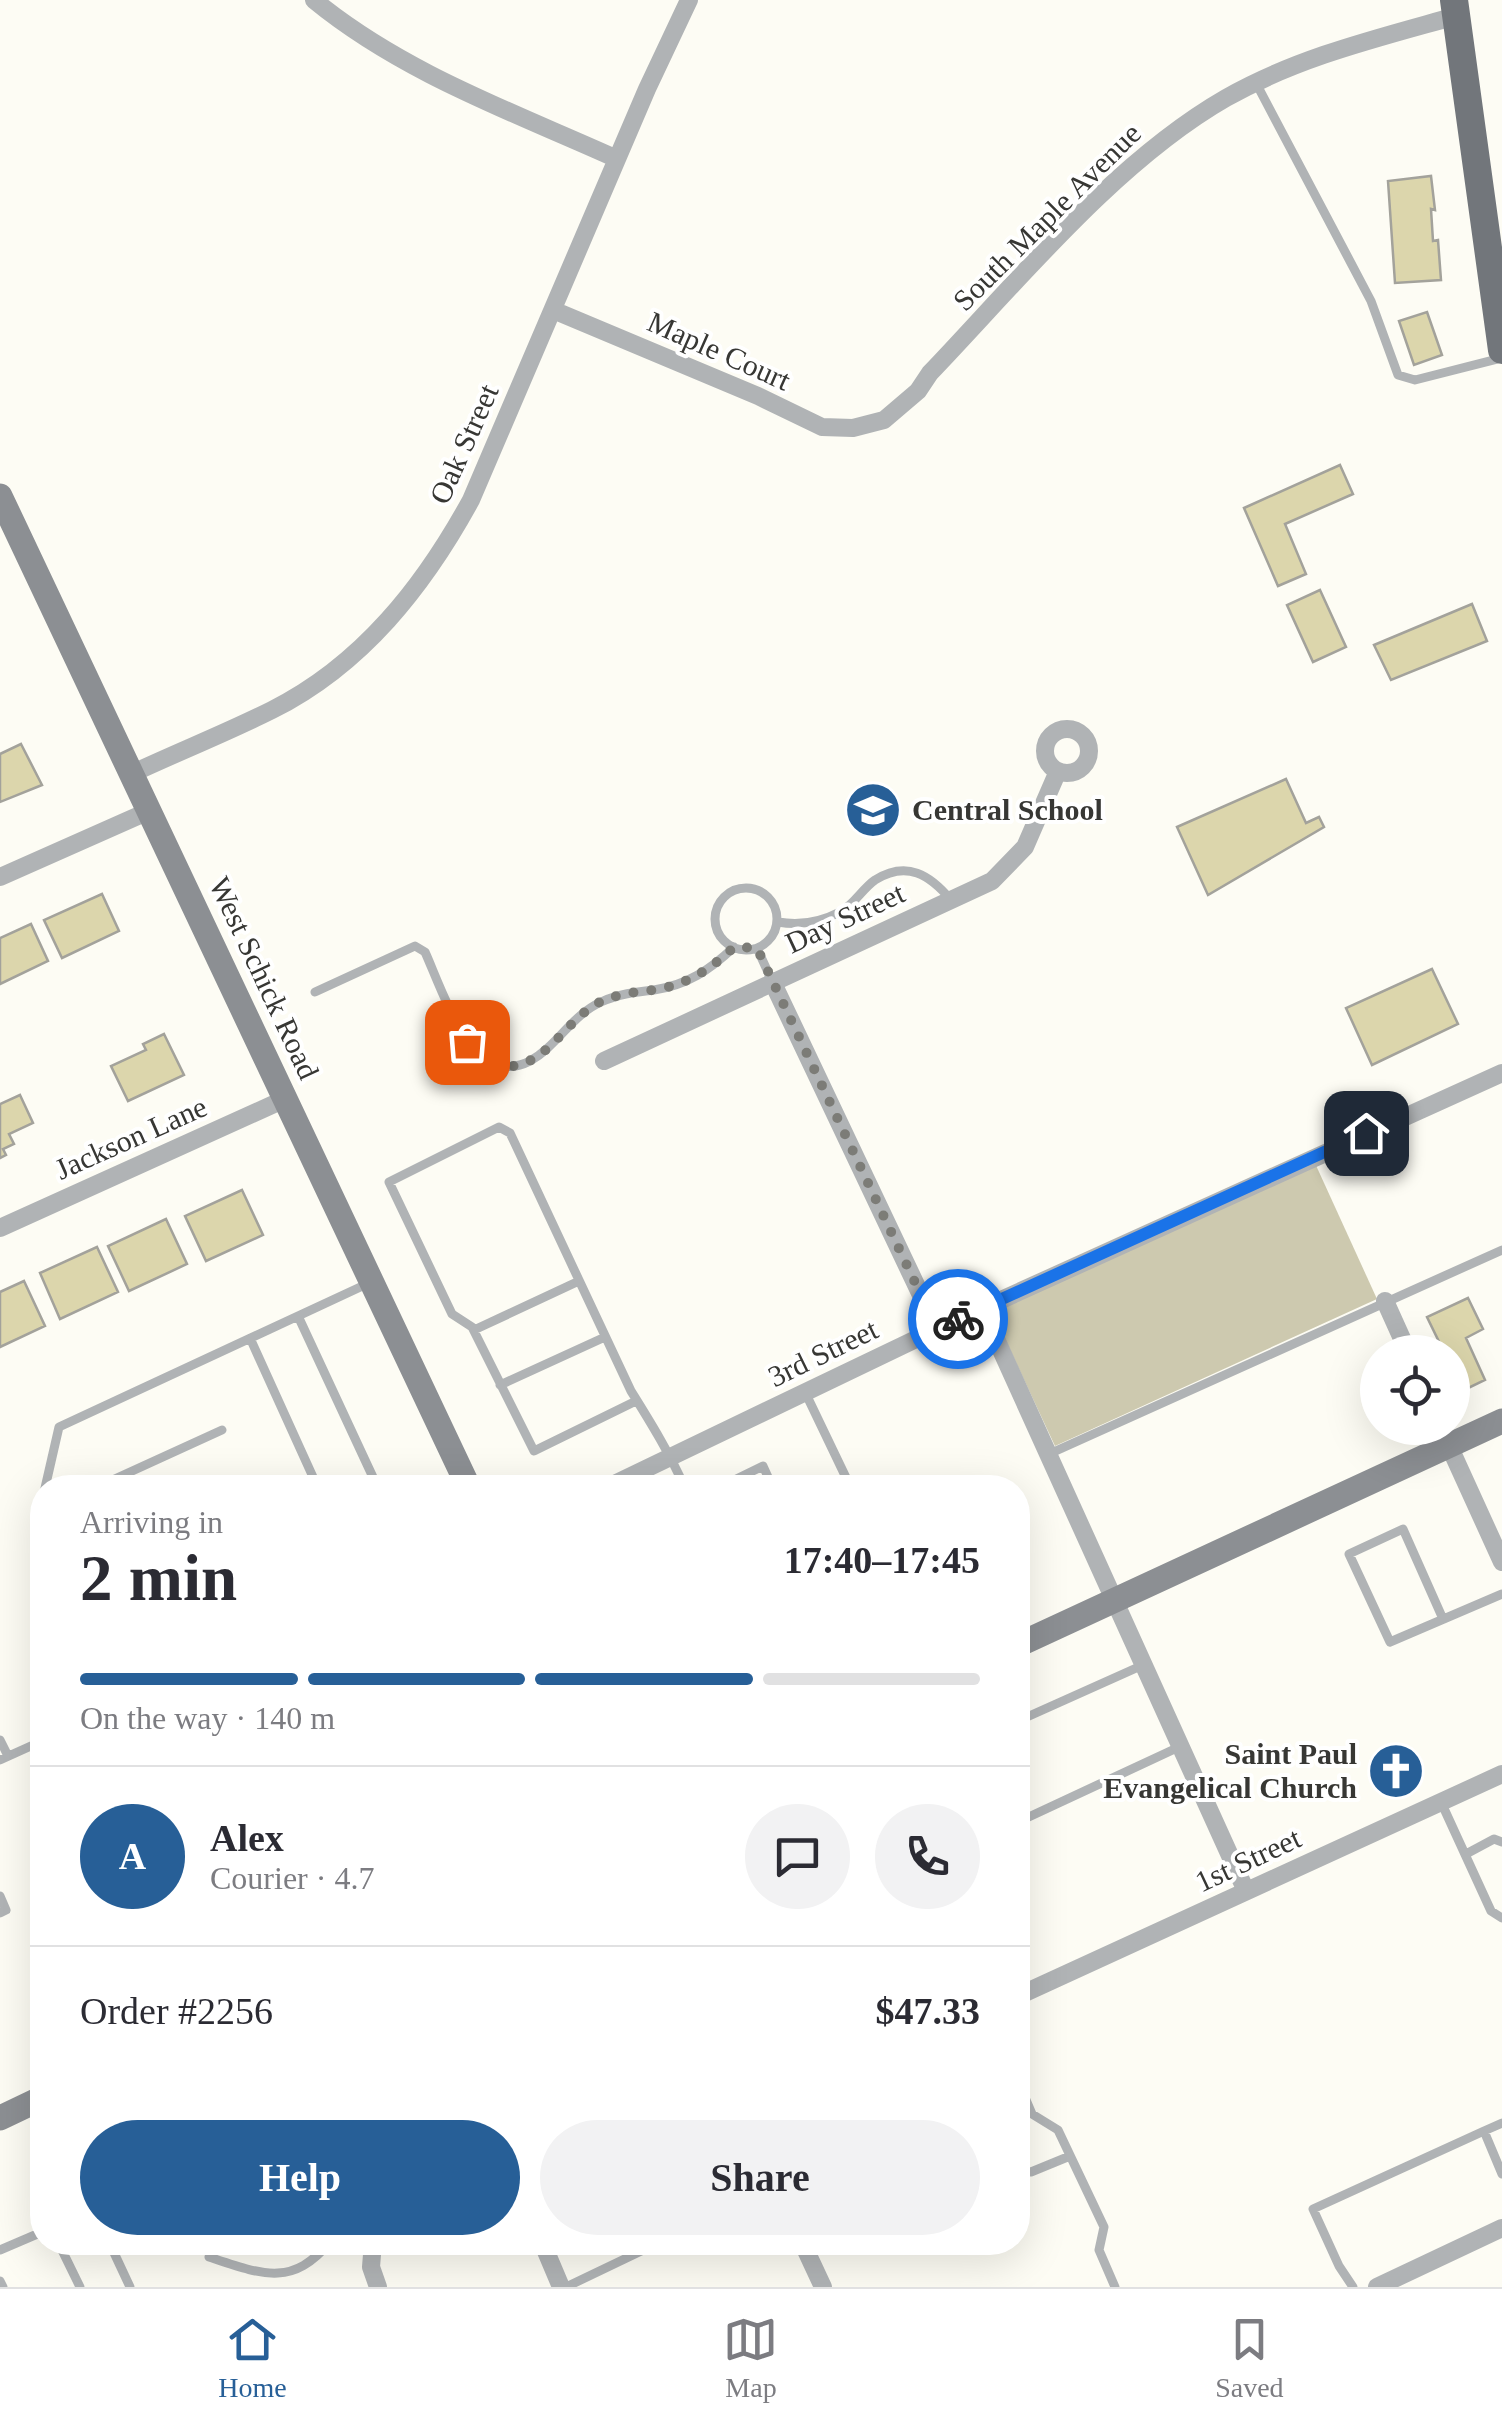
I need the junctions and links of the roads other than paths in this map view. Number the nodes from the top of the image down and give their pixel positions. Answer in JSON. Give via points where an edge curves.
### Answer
{"nodes":[{"id":1,"x":314,"y":0,"type":"edge"},
{"id":2,"x":689,"y":0,"type":"edge"},
{"id":3,"x":1455,"y":8,"type":"edge"},
{"id":4,"x":1256,"y":83,"type":"junction"},
{"id":5,"x":617,"y":159,"type":"junction"},
{"id":6,"x":1498,"y":290,"type":"edge"},
{"id":7,"x":553,"y":310,"type":"junction"},
{"id":8,"x":1502,"y":350,"type":"edge"},
{"id":9,"x":1502,"y":358,"type":"edge"},
{"id":10,"x":866,"y":426,"type":"joint"},
{"id":11,"x":3,"y":509,"type":"edge"},
{"id":12,"x":1058,"y":771,"type":"dead end"},
{"id":13,"x":131,"y":774,"type":"junction"},
{"id":14,"x":149,"y":811,"type":"junction"},
{"id":15,"x":0,"y":878,"type":"edge"},
{"id":16,"x":950,"y":900,"type":"junction"},
{"id":17,"x":778,"y":922,"type":"junction"},
{"id":18,"x":734,"y":947,"type":"junction"},
{"id":19,"x":757,"y":948,"type":"junction"},
{"id":20,"x":772,"y":981,"type":"junction"},
{"id":21,"x":316,"y":992,"type":"dead end"},
{"id":22,"x":604,"y":1061,"type":"dead end"},
{"id":23,"x":1501,"y":1076,"type":"edge"},
{"id":24,"x":285,"y":1099,"type":"junction"},
{"id":25,"x":0,"y":1228,"type":"edge"},
{"id":26,"x":1502,"y":1250,"type":"edge"},
{"id":27,"x":579,"y":1281,"type":"junction"},
{"id":28,"x":371,"y":1282,"type":"junction"},
{"id":29,"x":1384,"y":1301,"type":"junction"},
{"id":30,"x":982,"y":1308,"type":"junction"},
{"id":31,"x":298,"y":1316,"type":"junction"},
{"id":32,"x":937,"y":1329,"type":"junction"},
{"id":33,"x":474,"y":1330,"type":"junction"},
{"id":34,"x":1400,"y":1335,"type":"edge"},
{"id":35,"x":250,"y":1338,"type":"junction"},
{"id":36,"x":605,"y":1338,"type":"junction"},
{"id":37,"x":500,"y":1384,"type":"junction"},
{"id":38,"x":805,"y":1392,"type":"junction"},
{"id":39,"x":636,"y":1401,"type":"junction"},
{"id":40,"x":1502,"y":1421,"type":"edge"},
{"id":41,"x":1470,"y":1429,"type":"edge"},
{"id":42,"x":222,"y":1430,"type":"dead end"},
{"id":43,"x":1427,"y":1445,"type":"edge"},
{"id":44,"x":1449,"y":1445,"type":"edge"},
{"id":45,"x":1049,"y":1454,"type":"junction"},
{"id":46,"x":671,"y":1456,"type":"junction"},
{"id":47,"x":48,"y":1475,"type":"edge"},
{"id":48,"x":123,"y":1475,"type":"edge"},
{"id":49,"x":312,"y":1475,"type":"edge"},
{"id":50,"x":372,"y":1475,"type":"edge"},
{"id":51,"x":462,"y":1475,"type":"edge"},
{"id":52,"x":632,"y":1475,"type":"edge"},
{"id":53,"x":680,"y":1475,"type":"edge"},
{"id":54,"x":745,"y":1475,"type":"edge"},
{"id":55,"x":767,"y":1475,"type":"edge"},
{"id":56,"x":844,"y":1475,"type":"edge"},
{"id":57,"x":1502,"y":1562,"type":"edge"},
{"id":58,"x":1502,"y":1594,"type":"edge"},
{"id":59,"x":1116,"y":1599,"type":"junction"},
{"id":60,"x":1442,"y":1619,"type":"junction"},
{"id":61,"x":1030,"y":1639,"type":"edge"},
{"id":62,"x":1145,"y":1664,"type":"junction"},
{"id":63,"x":1030,"y":1716,"type":"edge"},
{"id":64,"x":0,"y":1740,"type":"edge"},
{"id":65,"x":30,"y":1746,"type":"edge"},
{"id":66,"x":1182,"y":1746,"type":"junction"},
{"id":67,"x":4,"y":1758,"type":"edge"},
{"id":68,"x":1502,"y":1774,"type":"edge"},
{"id":69,"x":1442,"y":1802,"type":"junction"},
{"id":70,"x":1030,"y":1816,"type":"edge"},
{"id":71,"x":1502,"y":1842,"type":"edge"},
{"id":72,"x":1466,"y":1854,"type":"junction"},
{"id":73,"x":1246,"y":1891,"type":"junction"},
{"id":74,"x":0,"y":1896,"type":"edge"},
{"id":75,"x":0,"y":1913,"type":"edge"},
{"id":76,"x":1502,"y":1918,"type":"edge"},
{"id":77,"x":1030,"y":1990,"type":"edge"},
{"id":78,"x":30,"y":2104,"type":"edge"},
{"id":79,"x":1030,"y":2109,"type":"edge"},
{"id":80,"x":0,"y":2118,"type":"edge"},
{"id":81,"x":1502,"y":2123,"type":"edge"},
{"id":82,"x":1484,"y":2131,"type":"junction"},
{"id":83,"x":1070,"y":2156,"type":"junction"},
{"id":84,"x":1030,"y":2172,"type":"edge"},
{"id":85,"x":1502,"y":2174,"type":"edge"},
{"id":86,"x":1502,"y":2228,"type":"edge"},
{"id":87,"x":30,"y":2237,"type":"edge"},
{"id":88,"x":0,"y":2250,"type":"edge"},
{"id":89,"x":64,"y":2255,"type":"edge"},
{"id":90,"x":115,"y":2255,"type":"edge"},
{"id":91,"x":321,"y":2255,"type":"edge"},
{"id":92,"x":372,"y":2255,"type":"edge"},
{"id":93,"x":548,"y":2255,"type":"edge"},
{"id":94,"x":632,"y":2255,"type":"edge"},
{"id":95,"x":808,"y":2255,"type":"edge"},
{"id":96,"x":209,"y":2257,"type":"dead end"},
{"id":97,"x":1390,"y":2284,"type":"edge"},
{"id":98,"x":80,"y":2287,"type":"edge"},
{"id":99,"x":130,"y":2287,"type":"edge"},
{"id":100,"x":378,"y":2287,"type":"edge"},
{"id":101,"x":564,"y":2287,"type":"edge"},
{"id":102,"x":823,"y":2287,"type":"edge"},
{"id":103,"x":1115,"y":2287,"type":"edge"},
{"id":104,"x":1353,"y":2287,"type":"edge"}],
"edges":[{"from":1,"to":5,"type":"street","via":[[381,49]]},
{"from":2,"to":5,"type":"street","name":"Oak Street"},
{"from":3,"to":4,"type":"street","name":"South Maple Avenue"},
{"from":3,"to":6,"type":"main road"},
{"from":4,"to":9,"type":"lane","via":[[1371,301],[1398,375],[1415,380]]},
{"from":4,"to":10,"type":"street","name":"South Maple Avenue","via":[[1140,159],[918,391],[884,420]]},
{"from":5,"to":7,"type":"street","name":"Oak Street"},
{"from":6,"to":8,"type":"main road"},
{"from":7,"to":10,"type":"street","name":"Maple Court","via":[[822,428]]},
{"from":7,"to":13,"type":"street","name":"Oak Street","via":[[471,500],[404,604],[311,687]]},
{"from":11,"to":13,"type":"street","name":"West Schick Road"},
{"from":12,"to":16,"type":"street","name":"Day Street","via":[[1026,847],[1012,864]]},
{"from":13,"to":14,"type":"street","name":"West Schick Road"},
{"from":14,"to":15,"type":"street"},
{"from":14,"to":24,"type":"street","name":"West Schick Road"},
{"from":16,"to":17,"type":"lane","via":[[933,878],[898,872],[876,880],[844,911],[798,926]]},
{"from":16,"to":20,"type":"street","name":"Day Street"},
{"from":17,"to":18,"type":"lane","via":[[766,894],[746,887],[728,893],[715,920]]},
{"from":17,"to":19,"type":"lane"},
{"from":18,"to":19,"type":"lane"},
{"from":18,"to":21,"type":"lane","via":[[686,982],[599,1002],[530,1061],[510,1067],[486,1059],[467,1042],[425,952],[415,946]]},
{"from":19,"to":20,"type":"lane"},
{"from":20,"to":22,"type":"street","name":"Day Street"},
{"from":20,"to":32,"type":"street"},
{"from":23,"to":30,"type":"street","name":"3rd Street"},
{"from":24,"to":25,"type":"street","name":"Jackson Lane"},
{"from":24,"to":28,"type":"street","name":"West Schick Road"},
{"from":26,"to":29,"type":"lane"},
{"from":27,"to":33,"type":"lane"},
{"from":27,"to":33,"type":"lane","via":[[510,1132],[500,1127],[389,1182],[452,1314]]},
{"from":27,"to":36,"type":"lane"},
{"from":28,"to":31,"type":"lane"},
{"from":28,"to":51,"type":"street","name":"West Schick Road"},
{"from":29,"to":34,"type":"street"},
{"from":29,"to":45,"type":"lane"},
{"from":30,"to":32,"type":"street","name":"3rd Street"},
{"from":30,"to":45,"type":"street"},
{"from":31,"to":35,"type":"lane"},
{"from":31,"to":50,"type":"lane"},
{"from":32,"to":38,"type":"street","name":"3rd Street"},
{"from":33,"to":37,"type":"lane"},
{"from":35,"to":47,"type":"lane","via":[[59,1427]]},
{"from":35,"to":49,"type":"lane"},
{"from":36,"to":37,"type":"lane"},
{"from":36,"to":39,"type":"lane"},
{"from":37,"to":39,"type":"lane","via":[[534,1451]]},
{"from":38,"to":46,"type":"street","name":"3rd Street"},
{"from":38,"to":56,"type":"lane"},
{"from":39,"to":46,"type":"lane"},
{"from":40,"to":41,"type":"street"},
{"from":42,"to":48,"type":"lane"},
{"from":43,"to":59,"type":"street"},
{"from":44,"to":57,"type":"street"},
{"from":45,"to":59,"type":"street"},
{"from":46,"to":52,"type":"street","name":"3rd Street"},
{"from":46,"to":53,"type":"lane"},
{"from":54,"to":55,"type":"lane","via":[[763,1466]]},
{"from":58,"to":60,"type":"lane"},
{"from":59,"to":61,"type":"street"},
{"from":59,"to":62,"type":"street"},
{"from":60,"to":60,"type":"lane","via":[[1390,1642],[1349,1554],[1403,1529]]},
{"from":62,"to":63,"type":"lane"},
{"from":62,"to":66,"type":"street"},
{"from":64,"to":67,"type":"lane"},
{"from":65,"to":67,"type":"lane"},
{"from":66,"to":70,"type":"lane"},
{"from":66,"to":73,"type":"street"},
{"from":68,"to":69,"type":"street","name":"1st Street"},
{"from":69,"to":72,"type":"lane"},
{"from":69,"to":73,"type":"street","name":"1st Street"},
{"from":71,"to":72,"type":"lane"},
{"from":72,"to":76,"type":"lane","via":[[1491,1911]]},
{"from":73,"to":77,"type":"street","name":"1st Street"},
{"from":74,"to":75,"type":"lane","via":[[6,1910]]},
{"from":78,"to":80,"type":"street"},
{"from":79,"to":83,"type":"lane","via":[[1058,2130]]},
{"from":81,"to":82,"type":"lane"},
{"from":82,"to":85,"type":"lane"},
{"from":82,"to":104,"type":"lane","via":[[1312,2208]]},
{"from":83,"to":84,"type":"lane"},
{"from":83,"to":103,"type":"lane","via":[[1104,2226],[1098,2250]]},
{"from":86,"to":97,"type":"street"},
{"from":87,"to":88,"type":"lane"},
{"from":89,"to":98,"type":"lane"},
{"from":90,"to":99,"type":"lane"},
{"from":91,"to":96,"type":"lane","via":[[304,2273],[279,2280]]},
{"from":92,"to":100,"type":"street"},
{"from":93,"to":101,"type":"street"},
{"from":94,"to":101,"type":"lane"},
{"from":95,"to":102,"type":"street"}]}
